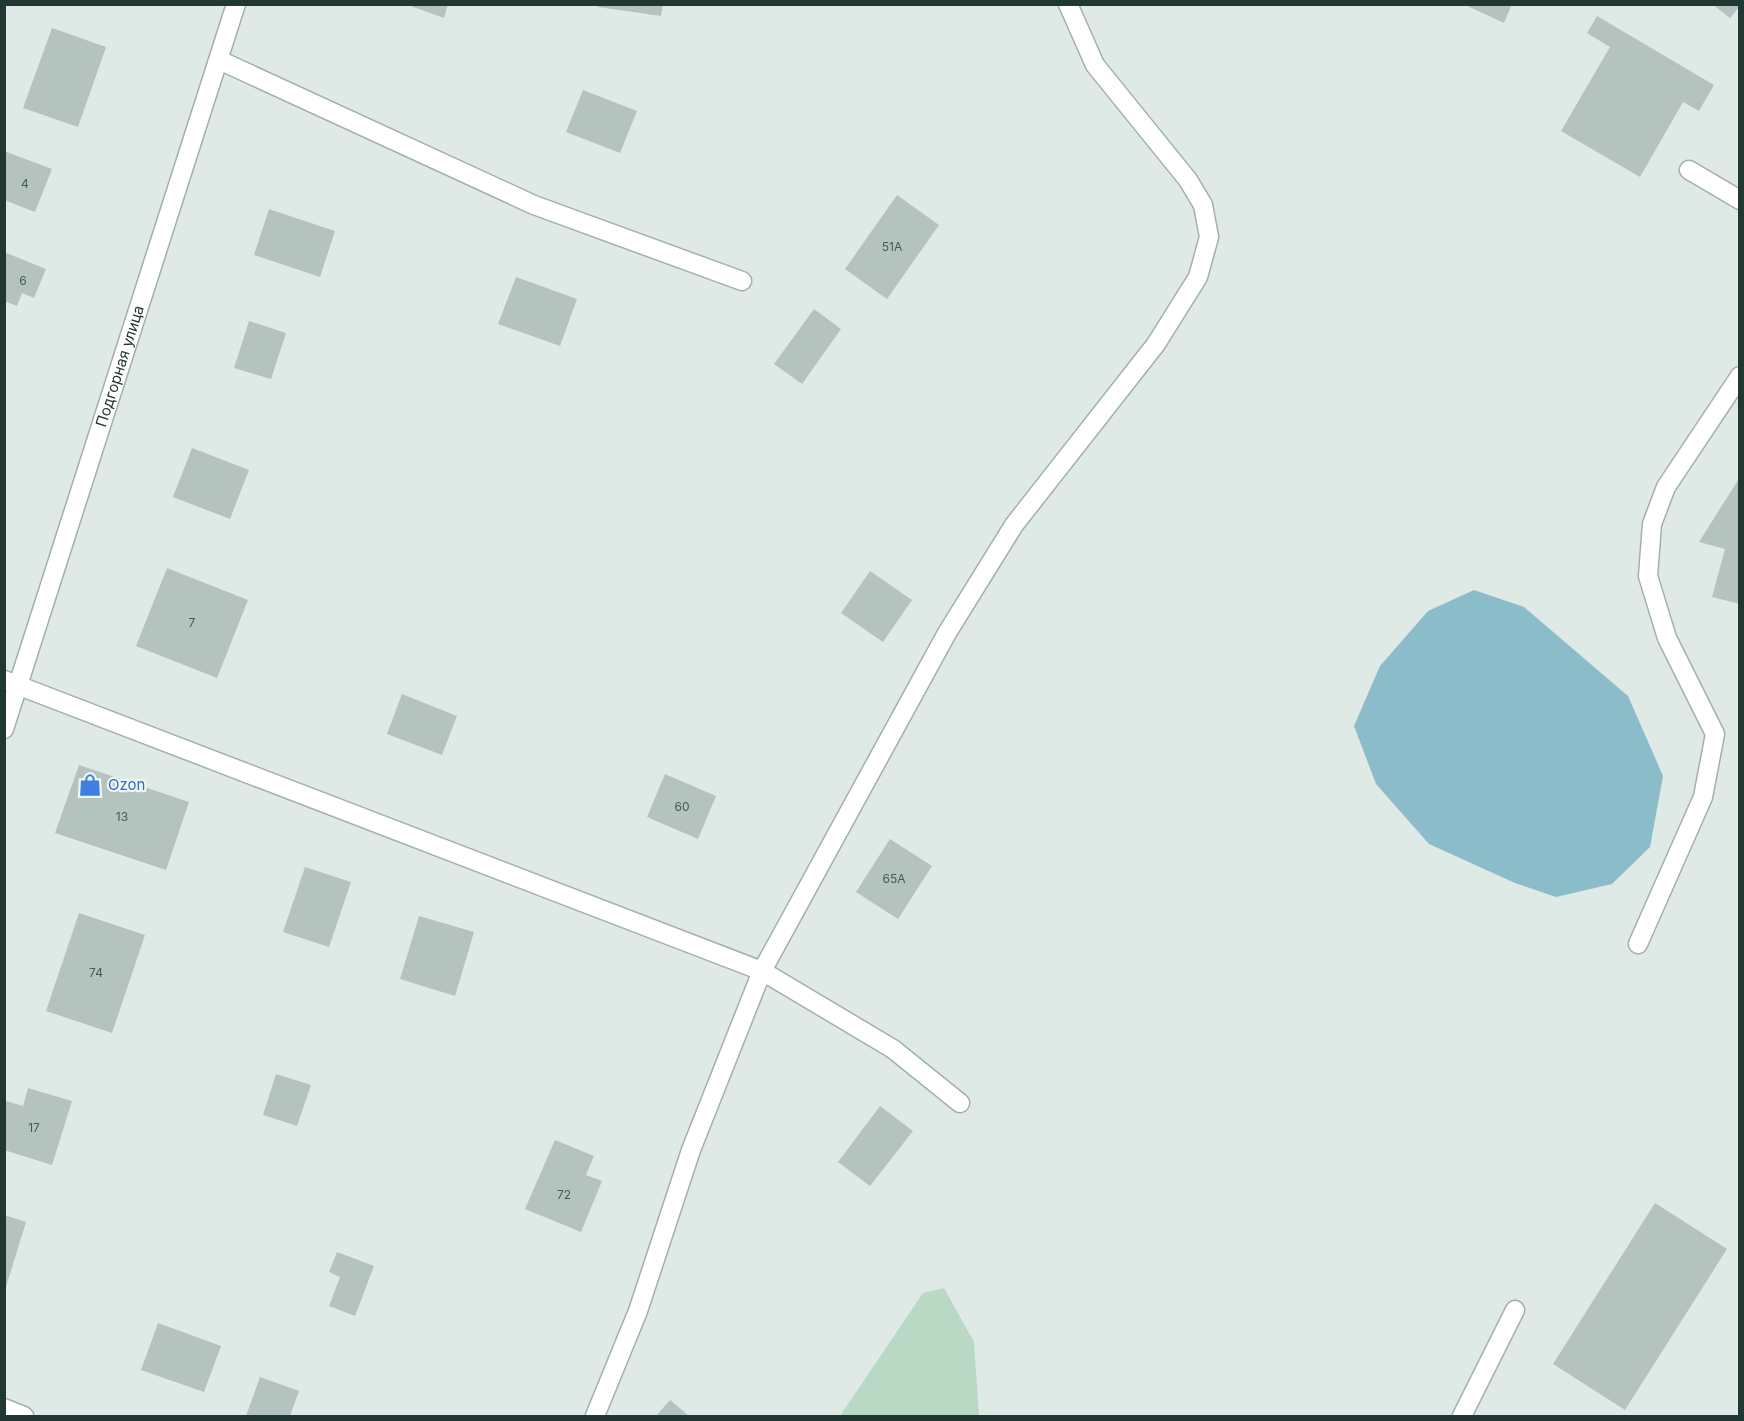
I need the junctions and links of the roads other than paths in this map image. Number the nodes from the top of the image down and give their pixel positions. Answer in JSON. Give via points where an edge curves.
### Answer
{"nodes":[{"id":1,"x":236,"y":4,"type":"edge"},
{"id":2,"x":1068,"y":4,"type":"edge"},
{"id":3,"x":219,"y":60,"type":"junction"},
{"id":4,"x":1689,"y":170,"type":"dead end"},
{"id":5,"x":1740,"y":200,"type":"edge"},
{"id":6,"x":742,"y":281,"type":"dead end"},
{"id":7,"x":1740,"y":376,"type":"edge"},
{"id":8,"x":11,"y":683,"type":"edge"},
{"id":9,"x":4,"y":729,"type":"edge"},
{"id":10,"x":1638,"y":944,"type":"dead end"},
{"id":11,"x":762,"y":970,"type":"junction"},
{"id":12,"x":960,"y":1103,"type":"dead end"},
{"id":13,"x":1515,"y":1310,"type":"dead end"},
{"id":14,"x":4,"y":1408,"type":"edge"},
{"id":15,"x":24,"y":1416,"type":"edge"},
{"id":16,"x":595,"y":1416,"type":"edge"},
{"id":17,"x":1462,"y":1416,"type":"edge"}],
"edges":[{"from":1,"to":3,"type":"street","name":"Подгорная улица"},
{"from":2,"to":11,"type":"street","via":[[1095,65],[1188,180],[1203,205],[1209,237],[1198,277],[1156,344],[1014,525],[947,633]]},
{"from":3,"to":6,"type":"street","via":[[534,206]]},
{"from":3,"to":8,"type":"street","name":"Подгорная улица"},
{"from":4,"to":5,"type":"street"},
{"from":7,"to":10,"type":"street","via":[[1666,487],[1652,524],[1648,576],[1667,638],[1715,734],[1703,797]]},
{"from":8,"to":9,"type":"street","name":"Подгорная улица"},
{"from":8,"to":11,"type":"street"},
{"from":11,"to":12,"type":"street","via":[[893,1049]]},
{"from":11,"to":16,"type":"street","via":[[691,1150],[638,1311]]},
{"from":13,"to":17,"type":"street"},
{"from":14,"to":15,"type":"street"}]}
